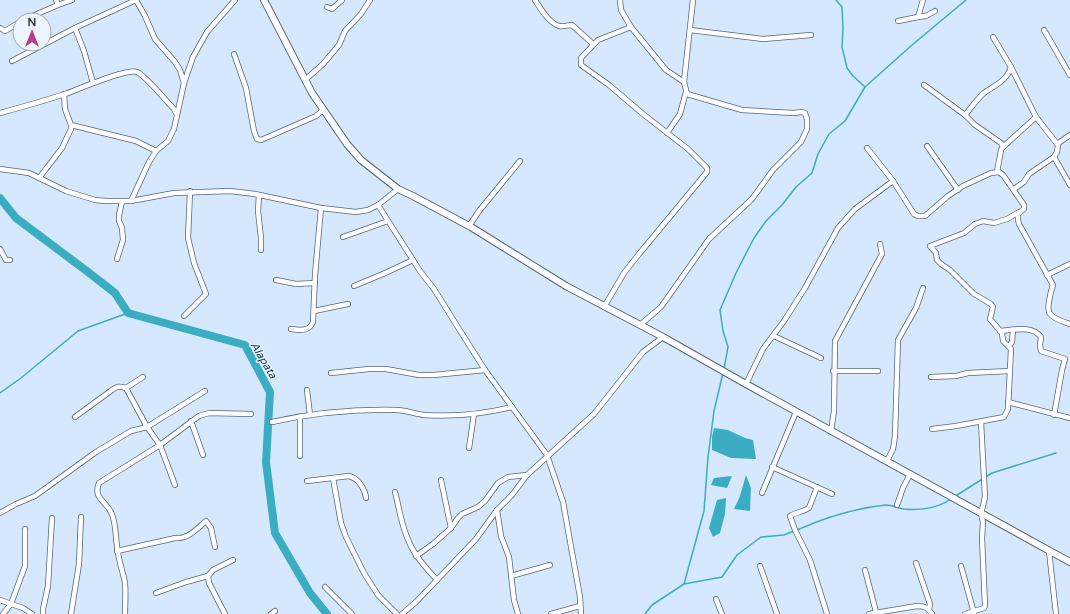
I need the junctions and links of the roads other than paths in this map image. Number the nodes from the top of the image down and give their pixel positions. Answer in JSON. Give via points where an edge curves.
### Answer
{"nodes":[{"id":1,"x":56,"y":0,"type":"edge"},
{"id":2,"x":72,"y":0,"type":"edge"},
{"id":3,"x":136,"y":0,"type":"edge"},
{"id":4,"x":235,"y":0,"type":"edge"},
{"id":5,"x":264,"y":0,"type":"edge"},
{"id":6,"x":342,"y":0,"type":"edge"},
{"id":7,"x":370,"y":0,"type":"edge"},
{"id":8,"x":535,"y":0,"type":"edge"},
{"id":9,"x":620,"y":0,"type":"edge"},
{"id":10,"x":693,"y":0,"type":"edge"},
{"id":11,"x":923,"y":0,"type":"edge"},
{"id":12,"x":58,"y":5,"type":"junction"},
{"id":13,"x":327,"y":7,"type":"dead end"},
{"id":14,"x":935,"y":11,"type":"dead end"},
{"id":15,"x":42,"y":12,"type":"edge"},
{"id":16,"x":918,"y":17,"type":"junction"},
{"id":17,"x":898,"y":21,"type":"dead end"},
{"id":18,"x":12,"y":27,"type":"edge"},
{"id":19,"x":631,"y":27,"type":"junction"},
{"id":20,"x":0,"y":28,"type":"edge"},
{"id":21,"x":75,"y":28,"type":"junction"},
{"id":22,"x":690,"y":30,"type":"junction"},
{"id":23,"x":1044,"y":30,"type":"dead end"},
{"id":24,"x":811,"y":35,"type":"dead end"},
{"id":25,"x":993,"y":37,"type":"dead end"},
{"id":26,"x":593,"y":44,"type":"junction"},
{"id":27,"x":234,"y":54,"type":"dead end"},
{"id":28,"x":12,"y":61,"type":"dead end"},
{"id":29,"x":1011,"y":67,"type":"junction"},
{"id":30,"x":1070,"y":75,"type":"edge"},
{"id":31,"x":305,"y":80,"type":"junction"},
{"id":32,"x":684,"y":82,"type":"junction"},
{"id":33,"x":93,"y":83,"type":"junction"},
{"id":34,"x":184,"y":83,"type":"junction"},
{"id":35,"x":924,"y":85,"type":"dead end"},
{"id":36,"x":686,"y":92,"type":"junction"},
{"id":37,"x":64,"y":94,"type":"junction"},
{"id":38,"x":323,"y":110,"type":"junction"},
{"id":39,"x":0,"y":113,"type":"edge"},
{"id":40,"x":176,"y":113,"type":"junction"},
{"id":41,"x":965,"y":115,"type":"junction"},
{"id":42,"x":1036,"y":117,"type":"junction"},
{"id":43,"x":71,"y":125,"type":"junction"},
{"id":44,"x":668,"y":133,"type":"junction"},
{"id":45,"x":1070,"y":135,"type":"edge"},
{"id":46,"x":1057,"y":144,"type":"junction"},
{"id":47,"x":927,"y":146,"type":"dead end"},
{"id":48,"x":1003,"y":147,"type":"junction"},
{"id":49,"x":867,"y":148,"type":"dead end"},
{"id":50,"x":156,"y":151,"type":"junction"},
{"id":51,"x":1054,"y":157,"type":"junction"},
{"id":52,"x":520,"y":161,"type":"dead end"},
{"id":53,"x":0,"y":169,"type":"edge"},
{"id":54,"x":997,"y":172,"type":"junction"},
{"id":55,"x":40,"y":178,"type":"junction"},
{"id":56,"x":893,"y":181,"type":"junction"},
{"id":57,"x":1070,"y":185,"type":"edge"},
{"id":58,"x":398,"y":189,"type":"junction"},
{"id":59,"x":1014,"y":189,"type":"junction"},
{"id":60,"x":958,"y":190,"type":"junction"},
{"id":61,"x":190,"y":191,"type":"junction"},
{"id":62,"x":259,"y":195,"type":"junction"},
{"id":63,"x":131,"y":201,"type":"junction"},
{"id":64,"x":122,"y":202,"type":"junction"},
{"id":65,"x":378,"y":205,"type":"junction"},
{"id":66,"x":322,"y":208,"type":"junction"},
{"id":67,"x":1019,"y":212,"type":"junction"},
{"id":68,"x":388,"y":221,"type":"junction"},
{"id":69,"x":468,"y":226,"type":"junction"},
{"id":70,"x":343,"y":237,"type":"dead end"},
{"id":71,"x":880,"y":244,"type":"dead end"},
{"id":72,"x":0,"y":249,"type":"edge"},
{"id":73,"x":261,"y":250,"type":"dead end"},
{"id":74,"x":117,"y":259,"type":"dead end"},
{"id":75,"x":10,"y":260,"type":"dead end"},
{"id":76,"x":413,"y":260,"type":"junction"},
{"id":77,"x":1070,"y":264,"type":"edge"},
{"id":78,"x":1046,"y":275,"type":"junction"},
{"id":79,"x":276,"y":280,"type":"dead end"},
{"id":80,"x":315,"y":283,"type":"junction"},
{"id":81,"x":354,"y":286,"type":"dead end"},
{"id":82,"x":923,"y":288,"type":"dead end"},
{"id":83,"x":348,"y":304,"type":"dead end"},
{"id":84,"x":604,"y":307,"type":"junction"},
{"id":85,"x":314,"y":311,"type":"junction"},
{"id":86,"x":184,"y":316,"type":"dead end"},
{"id":87,"x":1070,"y":324,"type":"edge"},
{"id":88,"x":640,"y":325,"type":"junction"},
{"id":89,"x":291,"y":329,"type":"dead end"},
{"id":90,"x":1012,"y":330,"type":"junction"},
{"id":91,"x":1000,"y":331,"type":"junction"},
{"id":92,"x":774,"y":336,"type":"junction"},
{"id":93,"x":663,"y":337,"type":"junction"},
{"id":94,"x":1008,"y":346,"type":"junction"},
{"id":95,"x":821,"y":358,"type":"dead end"},
{"id":96,"x":485,"y":370,"type":"junction"},
{"id":97,"x":834,"y":371,"type":"junction"},
{"id":98,"x":878,"y":371,"type":"dead end"},
{"id":99,"x":1009,"y":371,"type":"junction"},
{"id":100,"x":331,"y":373,"type":"dead end"},
{"id":101,"x":143,"y":377,"type":"dead end"},
{"id":102,"x":930,"y":377,"type":"dead end"},
{"id":103,"x":746,"y":384,"type":"junction"},
{"id":104,"x":126,"y":388,"type":"junction"},
{"id":105,"x":307,"y":390,"type":"dead end"},
{"id":106,"x":205,"y":391,"type":"dead end"},
{"id":107,"x":1008,"y":402,"type":"junction"},
{"id":108,"x":512,"y":407,"type":"junction"},
{"id":109,"x":796,"y":412,"type":"junction"},
{"id":110,"x":251,"y":414,"type":"dead end"},
{"id":111,"x":474,"y":414,"type":"junction"},
{"id":112,"x":310,"y":415,"type":"junction"},
{"id":113,"x":1054,"y":415,"type":"junction"},
{"id":114,"x":75,"y":416,"type":"dead end"},
{"id":115,"x":300,"y":417,"type":"junction"},
{"id":116,"x":1070,"y":418,"type":"edge"},
{"id":117,"x":191,"y":421,"type":"junction"},
{"id":118,"x":272,"y":422,"type":"dead end"},
{"id":119,"x":981,"y":422,"type":"junction"},
{"id":120,"x":147,"y":427,"type":"junction"},
{"id":121,"x":932,"y":429,"type":"dead end"},
{"id":122,"x":831,"y":431,"type":"junction"},
{"id":123,"x":160,"y":445,"type":"junction"},
{"id":124,"x":469,"y":448,"type":"dead end"},
{"id":125,"x":547,"y":455,"type":"junction"},
{"id":126,"x":203,"y":456,"type":"dead end"},
{"id":127,"x":300,"y":456,"type":"dead end"},
{"id":128,"x":887,"y":461,"type":"junction"},
{"id":129,"x":772,"y":467,"type":"junction"},
{"id":130,"x":910,"y":474,"type":"junction"},
{"id":131,"x":527,"y":475,"type":"junction"},
{"id":132,"x":333,"y":478,"type":"junction"},
{"id":133,"x":441,"y":480,"type":"dead end"},
{"id":134,"x":306,"y":481,"type":"dead end"},
{"id":135,"x":175,"y":485,"type":"dead end"},
{"id":136,"x":817,"y":487,"type":"junction"},
{"id":137,"x":395,"y":492,"type":"dead end"},
{"id":138,"x":762,"y":493,"type":"dead end"},
{"id":139,"x":832,"y":494,"type":"dead end"},
{"id":140,"x":366,"y":498,"type":"dead end"},
{"id":141,"x":897,"y":505,"type":"dead end"},
{"id":142,"x":497,"y":510,"type":"junction"},
{"id":143,"x":0,"y":513,"type":"edge"},
{"id":144,"x":981,"y":514,"type":"junction"},
{"id":145,"x":81,"y":517,"type":"dead end"},
{"id":146,"x":52,"y":518,"type":"dead end"},
{"id":147,"x":451,"y":528,"type":"junction"},
{"id":148,"x":25,"y":530,"type":"dead end"},
{"id":149,"x":214,"y":547,"type":"dead end"},
{"id":150,"x":118,"y":551,"type":"junction"},
{"id":151,"x":1050,"y":551,"type":"junction"},
{"id":152,"x":416,"y":556,"type":"junction"},
{"id":153,"x":233,"y":560,"type":"dead end"},
{"id":154,"x":1070,"y":562,"type":"edge"},
{"id":155,"x":916,"y":563,"type":"dead end"},
{"id":156,"x":550,"y":565,"type":"dead end"},
{"id":157,"x":760,"y":566,"type":"dead end"},
{"id":158,"x":961,"y":566,"type":"dead end"},
{"id":159,"x":865,"y":570,"type":"dead end"},
{"id":160,"x":208,"y":576,"type":"junction"},
{"id":161,"x":510,"y":576,"type":"junction"},
{"id":162,"x":437,"y":580,"type":"junction"},
{"id":163,"x":325,"y":587,"type":"dead end"},
{"id":164,"x":156,"y":593,"type":"dead end"},
{"id":165,"x":716,"y":599,"type":"dead end"},
{"id":166,"x":0,"y":600,"type":"edge"},
{"id":167,"x":11,"y":604,"type":"junction"},
{"id":168,"x":580,"y":606,"type":"junction"},
{"id":169,"x":929,"y":609,"type":"junction"},
{"id":170,"x":876,"y":612,"type":"junction"},
{"id":171,"x":974,"y":613,"type":"edge"},
{"id":172,"x":3,"y":614,"type":"edge"},
{"id":173,"x":32,"y":614,"type":"edge"},
{"id":174,"x":43,"y":614,"type":"edge"},
{"id":175,"x":71,"y":614,"type":"edge"},
{"id":176,"x":125,"y":614,"type":"edge"},
{"id":177,"x":225,"y":614,"type":"edge"},
{"id":178,"x":352,"y":614,"type":"edge"},
{"id":179,"x":397,"y":614,"type":"edge"},
{"id":180,"x":402,"y":614,"type":"edge"},
{"id":181,"x":518,"y":614,"type":"edge"},
{"id":182,"x":551,"y":614,"type":"edge"},
{"id":183,"x":581,"y":614,"type":"edge"},
{"id":184,"x":722,"y":614,"type":"edge"},
{"id":185,"x":777,"y":614,"type":"edge"},
{"id":186,"x":827,"y":614,"type":"edge"},
{"id":187,"x":869,"y":614,"type":"edge"},
{"id":188,"x":932,"y":614,"type":"edge"},
{"id":189,"x":965,"y":614,"type":"edge"},
{"id":190,"x":1056,"y":614,"type":"edge"}],
"edges":[{"from":1,"to":12,"type":"street"},
{"from":2,"to":12,"type":"street"},
{"from":3,"to":21,"type":"street"},
{"from":3,"to":34,"type":"street","via":[[155,39],[175,62]]},
{"from":4,"to":34,"type":"street","via":[[207,32],[193,57]]},
{"from":5,"to":31,"type":"main road"},
{"from":6,"to":13,"type":"street","via":[[332,9]]},
{"from":7,"to":31,"type":"street","via":[[345,31],[339,45]]},
{"from":8,"to":26,"type":"street","via":[[544,14],[555,23],[561,26],[572,25]]},
{"from":9,"to":19,"type":"street","via":[[621,10]]},
{"from":10,"to":22,"type":"street"},
{"from":11,"to":16,"type":"street"},
{"from":12,"to":15,"type":"street"},
{"from":14,"to":16,"type":"street"},
{"from":16,"to":17,"type":"street"},
{"from":18,"to":20,"type":"street","via":[[5,31]]},
{"from":19,"to":26,"type":"street"},
{"from":19,"to":32,"type":"street","via":[[666,70]]},
{"from":21,"to":28,"type":"street"},
{"from":21,"to":33,"type":"street"},
{"from":22,"to":24,"type":"street","via":[[763,39]]},
{"from":22,"to":32,"type":"street"},
{"from":23,"to":30,"type":"street"},
{"from":25,"to":29,"type":"street"},
{"from":26,"to":44,"type":"street","via":[[581,58],[581,64]]},
{"from":27,"to":38,"type":"street","via":[[244,81],[257,140],[316,116]]},
{"from":29,"to":41,"type":"street","via":[[1009,75],[983,94]]},
{"from":29,"to":42,"type":"street"},
{"from":31,"to":38,"type":"main road"},
{"from":32,"to":36,"type":"street"},
{"from":33,"to":37,"type":"street"},
{"from":33,"to":40,"type":"street","via":[[136,72],[153,86]]},
{"from":34,"to":40,"type":"street"},
{"from":35,"to":41,"type":"street"},
{"from":36,"to":44,"type":"street","via":[[680,114]]},
{"from":36,"to":88,"type":"street","via":[[742,110],[802,112],[807,116],[807,129],[801,142],[773,170],[752,199],[709,239],[661,307]]},
{"from":37,"to":39,"type":"street"},
{"from":37,"to":43,"type":"street","via":[[65,109]]},
{"from":38,"to":58,"type":"main road","via":[[362,160]]},
{"from":40,"to":50,"type":"street","via":[[174,129],[168,141]]},
{"from":41,"to":48,"type":"street"},
{"from":42,"to":46,"type":"street"},
{"from":42,"to":48,"type":"street"},
{"from":43,"to":50,"type":"street","via":[[136,141]]},
{"from":43,"to":55,"type":"street","via":[[62,148]]},
{"from":44,"to":84,"type":"street","via":[[700,160],[707,168],[707,172],[624,273]]},
{"from":45,"to":46,"type":"street"},
{"from":46,"to":51,"type":"street"},
{"from":47,"to":60,"type":"street"},
{"from":48,"to":54,"type":"street"},
{"from":49,"to":56,"type":"street"},
{"from":50,"to":63,"type":"street","via":[[146,166]]},
{"from":51,"to":57,"type":"street"},
{"from":51,"to":59,"type":"street","via":[[1029,174],[1024,182]]},
{"from":52,"to":69,"type":"street"},
{"from":53,"to":55,"type":"street","via":[[29,173]]},
{"from":54,"to":59,"type":"street"},
{"from":54,"to":60,"type":"street"},
{"from":55,"to":64,"type":"street","via":[[66,191],[95,200]]},
{"from":56,"to":60,"type":"street","via":[[914,214],[921,217]]},
{"from":56,"to":92,"type":"street","via":[[855,209],[838,228]]},
{"from":58,"to":65,"type":"street"},
{"from":58,"to":69,"type":"main road"},
{"from":59,"to":67,"type":"street","via":[[1024,205],[1024,209]]},
{"from":61,"to":62,"type":"street","via":[[230,190]]},
{"from":61,"to":63,"type":"street"},
{"from":61,"to":86,"type":"street","via":[[188,238],[206,294]]},
{"from":62,"to":66,"type":"street"},
{"from":62,"to":73,"type":"street"},
{"from":63,"to":64,"type":"street"},
{"from":64,"to":74,"type":"street","via":[[119,221],[123,240]]},
{"from":65,"to":66,"type":"street","via":[[356,212]]},
{"from":65,"to":68,"type":"street"},
{"from":66,"to":80,"type":"street"},
{"from":67,"to":78,"type":"street","via":[[1019,224]]},
{"from":67,"to":91,"type":"street","via":[[1007,219],[975,224],[964,233],[930,246],[941,264],[974,294],[991,304],[993,307],[990,319]]},
{"from":68,"to":70,"type":"street"},
{"from":68,"to":76,"type":"street"},
{"from":69,"to":84,"type":"main road","via":[[546,275]]},
{"from":71,"to":97,"type":"street","via":[[882,254],[834,342]]},
{"from":72,"to":75,"type":"street","via":[[6,260]]},
{"from":76,"to":81,"type":"street"},
{"from":76,"to":96,"type":"street"},
{"from":77,"to":78,"type":"street"},
{"from":78,"to":87,"type":"street","via":[[1052,285],[1050,315]]},
{"from":79,"to":80,"type":"street","via":[[296,284]]},
{"from":80,"to":85,"type":"street"},
{"from":82,"to":128,"type":"street","via":[[916,308],[898,340],[895,436]]},
{"from":83,"to":85,"type":"street"},
{"from":84,"to":88,"type":"main road"},
{"from":85,"to":89,"type":"street","via":[[310,327],[300,331]]},
{"from":88,"to":93,"type":"main road"},
{"from":90,"to":91,"type":"street"},
{"from":90,"to":94,"type":"street","via":[[1012,342]]},
{"from":90,"to":113,"type":"street","via":[[1035,332],[1041,337],[1041,351],[1066,359]]},
{"from":91,"to":94,"type":"street","via":[[1003,341]]},
{"from":92,"to":95,"type":"street"},
{"from":92,"to":103,"type":"street","via":[[763,349]]},
{"from":93,"to":103,"type":"main road"},
{"from":93,"to":125,"type":"street","via":[[643,352],[594,414]]},
{"from":94,"to":99,"type":"street","via":[[1011,349]]},
{"from":96,"to":100,"type":"street","via":[[426,375],[386,369]]},
{"from":96,"to":108,"type":"street"},
{"from":97,"to":98,"type":"street"},
{"from":97,"to":122,"type":"street"},
{"from":99,"to":102,"type":"street"},
{"from":99,"to":107,"type":"street"},
{"from":101,"to":104,"type":"street"},
{"from":103,"to":109,"type":"main road"},
{"from":104,"to":114,"type":"street","via":[[116,387]]},
{"from":104,"to":120,"type":"street"},
{"from":105,"to":112,"type":"street"},
{"from":106,"to":120,"type":"street"},
{"from":107,"to":113,"type":"street"},
{"from":107,"to":119,"type":"street","via":[[1008,410],[1004,417]]},
{"from":108,"to":111,"type":"street"},
{"from":108,"to":125,"type":"street"},
{"from":109,"to":122,"type":"main road"},
{"from":109,"to":129,"type":"street"},
{"from":110,"to":117,"type":"street","via":[[209,413]]},
{"from":111,"to":112,"type":"street","via":[[423,415],[398,410]]},
{"from":111,"to":124,"type":"street"},
{"from":112,"to":115,"type":"street"},
{"from":113,"to":116,"type":"street"},
{"from":115,"to":118,"type":"street"},
{"from":115,"to":127,"type":"street"},
{"from":117,"to":123,"type":"street"},
{"from":117,"to":126,"type":"street"},
{"from":119,"to":121,"type":"street"},
{"from":119,"to":144,"type":"street","via":[[984,497]]},
{"from":120,"to":123,"type":"street"},
{"from":120,"to":143,"type":"street","via":[[131,431],[96,452],[35,496]]},
{"from":122,"to":128,"type":"main road"},
{"from":123,"to":135,"type":"street"},
{"from":123,"to":150,"type":"street","via":[[99,482],[97,487],[102,502],[111,512]]},
{"from":125,"to":131,"type":"street"},
{"from":125,"to":168,"type":"street","via":[[563,502]]},
{"from":128,"to":130,"type":"main road"},
{"from":129,"to":136,"type":"street"},
{"from":129,"to":138,"type":"street"},
{"from":130,"to":141,"type":"street"},
{"from":130,"to":144,"type":"main road"},
{"from":131,"to":142,"type":"street"},
{"from":131,"to":147,"type":"street","via":[[508,477],[498,483],[478,508],[462,514]]},
{"from":132,"to":134,"type":"street"},
{"from":132,"to":140,"type":"street","via":[[353,477],[363,488]]},
{"from":132,"to":179,"type":"street","via":[[343,531],[378,595]]},
{"from":133,"to":147,"type":"street"},
{"from":136,"to":139,"type":"street"},
{"from":136,"to":186,"type":"street","via":[[809,508],[790,516],[810,560]]},
{"from":137,"to":152,"type":"street","via":[[407,537]]},
{"from":142,"to":161,"type":"street","via":[[501,536],[509,557]]},
{"from":142,"to":162,"type":"street","via":[[476,539]]},
{"from":144,"to":151,"type":"main road"},
{"from":144,"to":171,"type":"street","via":[[985,608]]},
{"from":145,"to":175,"type":"street","via":[[79,564]]},
{"from":146,"to":174,"type":"street","via":[[48,586]]},
{"from":147,"to":152,"type":"street"},
{"from":148,"to":167,"type":"street","via":[[25,566]]},
{"from":149,"to":150,"type":"street","via":[[211,528],[206,521],[186,537],[175,537]]},
{"from":150,"to":176,"type":"street","via":[[125,584]]},
{"from":151,"to":154,"type":"main road"},
{"from":151,"to":190,"type":"street"},
{"from":152,"to":162,"type":"street"},
{"from":153,"to":160,"type":"street","via":[[213,570]]},
{"from":155,"to":169,"type":"street","via":[[930,604]]},
{"from":156,"to":161,"type":"street"},
{"from":157,"to":185,"type":"street"},
{"from":158,"to":171,"type":"street"},
{"from":159,"to":170,"type":"street"},
{"from":160,"to":164,"type":"street"},
{"from":160,"to":177,"type":"street"},
{"from":161,"to":181,"type":"street"},
{"from":162,"to":180,"type":"street"},
{"from":163,"to":178,"type":"street"},
{"from":165,"to":184,"type":"street"},
{"from":166,"to":167,"type":"street"},
{"from":167,"to":172,"type":"street"},
{"from":167,"to":173,"type":"street"},
{"from":168,"to":182,"type":"street"},
{"from":168,"to":183,"type":"street"},
{"from":169,"to":170,"type":"street","via":[[917,606]]},
{"from":169,"to":188,"type":"street"},
{"from":170,"to":187,"type":"street"},
{"from":171,"to":189,"type":"street"}]}
